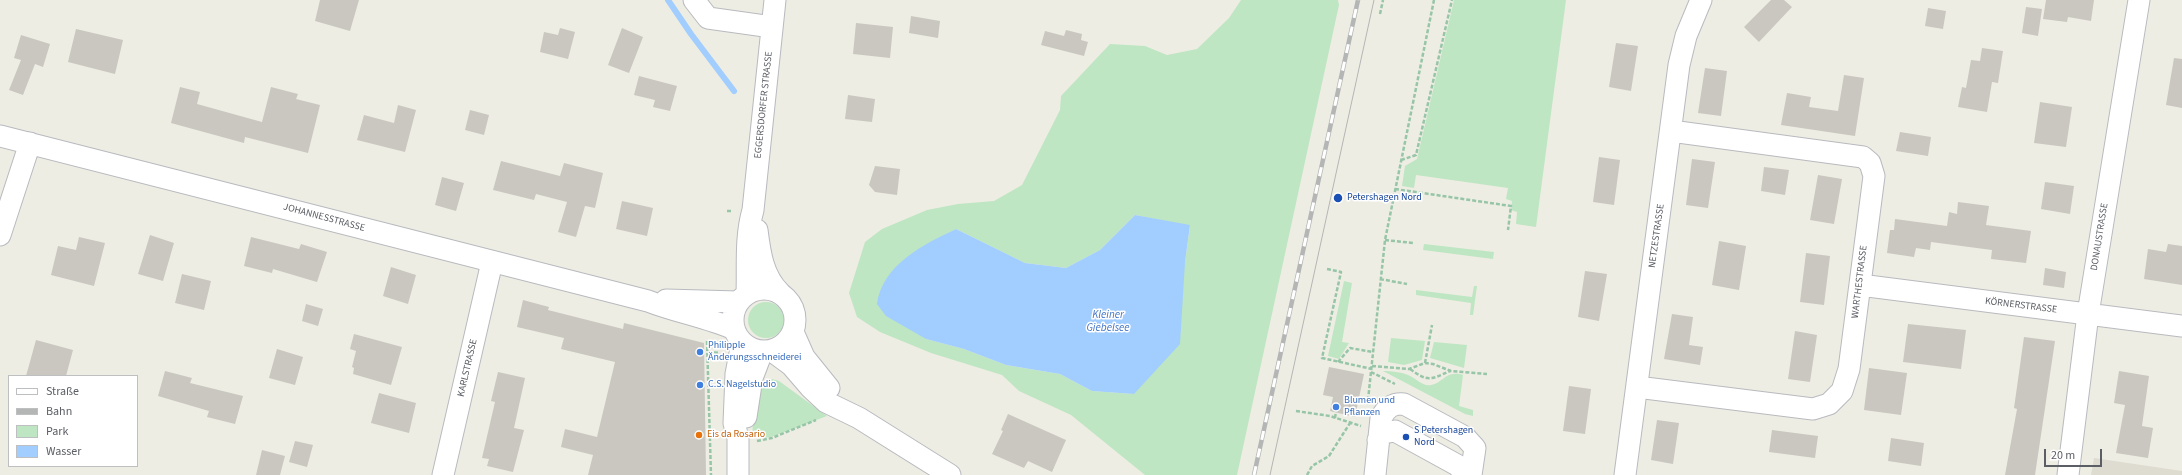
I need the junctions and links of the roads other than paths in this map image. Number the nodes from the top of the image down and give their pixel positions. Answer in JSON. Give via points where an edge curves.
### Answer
{"nodes":[{"id":1,"x":694,"y":0,"type":"edge"},
{"id":2,"x":775,"y":0,"type":"edge"},
{"id":3,"x":1701,"y":0,"type":"edge"},
{"id":4,"x":2139,"y":0,"type":"edge"},
{"id":5,"x":772,"y":27,"type":"junction"},
{"id":6,"x":1671,"y":131,"type":"junction"},
{"id":7,"x":0,"y":136,"type":"edge"},
{"id":8,"x":30,"y":143,"type":"junction"},
{"id":9,"x":753,"y":210,"type":"junction"},
{"id":10,"x":0,"y":235,"type":"edge"},
{"id":11,"x":492,"y":262,"type":"junction"},
{"id":12,"x":1860,"y":285,"type":"junction"},
{"id":13,"x":780,"y":293,"type":"junction"},
{"id":14,"x":743,"y":298,"type":"junction"},
{"id":15,"x":648,"y":301,"type":"junction"},
{"id":16,"x":2088,"y":314,"type":"junction"},
{"id":17,"x":2182,"y":326,"type":"edge"},
{"id":18,"x":793,"y":332,"type":"junction"},
{"id":19,"x":738,"y":336,"type":"junction"},
{"id":20,"x":767,"y":351,"type":"junction"},
{"id":21,"x":1637,"y":387,"type":"junction"},
{"id":22,"x":859,"y":418,"type":"junction"},
{"id":23,"x":1372,"y":434,"type":"junction"},
{"id":24,"x":738,"y":440,"type":"junction"},
{"id":25,"x":443,"y":475,"type":"edge"},
{"id":26,"x":738,"y":475,"type":"edge"},
{"id":27,"x":950,"y":475,"type":"edge"},
{"id":28,"x":1375,"y":475,"type":"edge"},
{"id":29,"x":1467,"y":475,"type":"edge"},
{"id":30,"x":1471,"y":475,"type":"edge"},
{"id":31,"x":1625,"y":475,"type":"edge"},
{"id":32,"x":2068,"y":475,"type":"edge"}],
"edges":[{"from":1,"to":5,"type":"street","via":[[708,18]]},
{"from":2,"to":5,"type":"street","name":"EGGERSDORFER STRASSE"},
{"from":3,"to":6,"type":"street","name":"NETZESTRASSE","via":[[1686,36],[1679,65]]},
{"from":4,"to":16,"type":"street","name":"DONAUSTRASSE"},
{"from":5,"to":9,"type":"street","name":"EGGERSDORFER STRASSE"},
{"from":6,"to":12,"type":"street","name":"WARTHESTRASSE","via":[[1863,157],[1870,163],[1874,176]]},
{"from":6,"to":21,"type":"street","name":"NETZESTRASSE"},
{"from":7,"to":8,"type":"street","name":"JOHANNESSTRASSE"},
{"from":8,"to":10,"type":"street"},
{"from":8,"to":11,"type":"street","name":"JOHANNESSTRASSE"},
{"from":9,"to":13,"type":"street","name":"EGGERSDORFER STRASSE","via":[[765,271],[770,283]]},
{"from":9,"to":14,"type":"street","name":"EGGERSDORFER STRASSE","via":[[748,226]]},
{"from":11,"to":15,"type":"street","name":"JOHANNESSTRASSE"},
{"from":11,"to":25,"type":"street","name":"KARLSTRASSE"},
{"from":12,"to":16,"type":"street","name":"KÖRNERSTRASSE"},
{"from":12,"to":21,"type":"street","name":"WARTHESTRASSE","via":[[1849,369],[1842,391],[1829,404],[1813,409]]},
{"from":13,"to":14,"type":"street","via":[[760,289]]},
{"from":13,"to":18,"type":"street","via":[[794,310]]},
{"from":14,"to":15,"type":"street","name":"JOHANNESSTRASSE"},
{"from":14,"to":19,"type":"street","via":[[733,314]]},
{"from":15,"to":19,"type":"street","name":"JOHANNESSTRASSE","via":[[671,310],[714,320]]},
{"from":16,"to":17,"type":"street","name":"KÖRNERSTRASSE"},
{"from":16,"to":32,"type":"street","name":"DONAUSTRASSE"},
{"from":18,"to":20,"type":"street","via":[[785,344]]},
{"from":18,"to":22,"type":"street","via":[[811,366],[826,386]]},
{"from":19,"to":20,"type":"street","via":[[753,350]]},
{"from":19,"to":24,"type":"street","via":[[734,422]]},
{"from":20,"to":22,"type":"street","via":[[791,365],[826,402]]},
{"from":20,"to":24,"type":"street","via":[[752,378],[745,423]]},
{"from":21,"to":31,"type":"street","name":"NETZESTRASSE"},
{"from":22,"to":27,"type":"street"},
{"from":23,"to":28,"type":"street"},
{"from":23,"to":29,"type":"street","via":[[1395,431],[1457,465]]},
{"from":23,"to":30,"type":"street","via":[[1385,410],[1399,403],[1404,404],[1465,437],[1475,448]]},
{"from":24,"to":26,"type":"street"}]}
